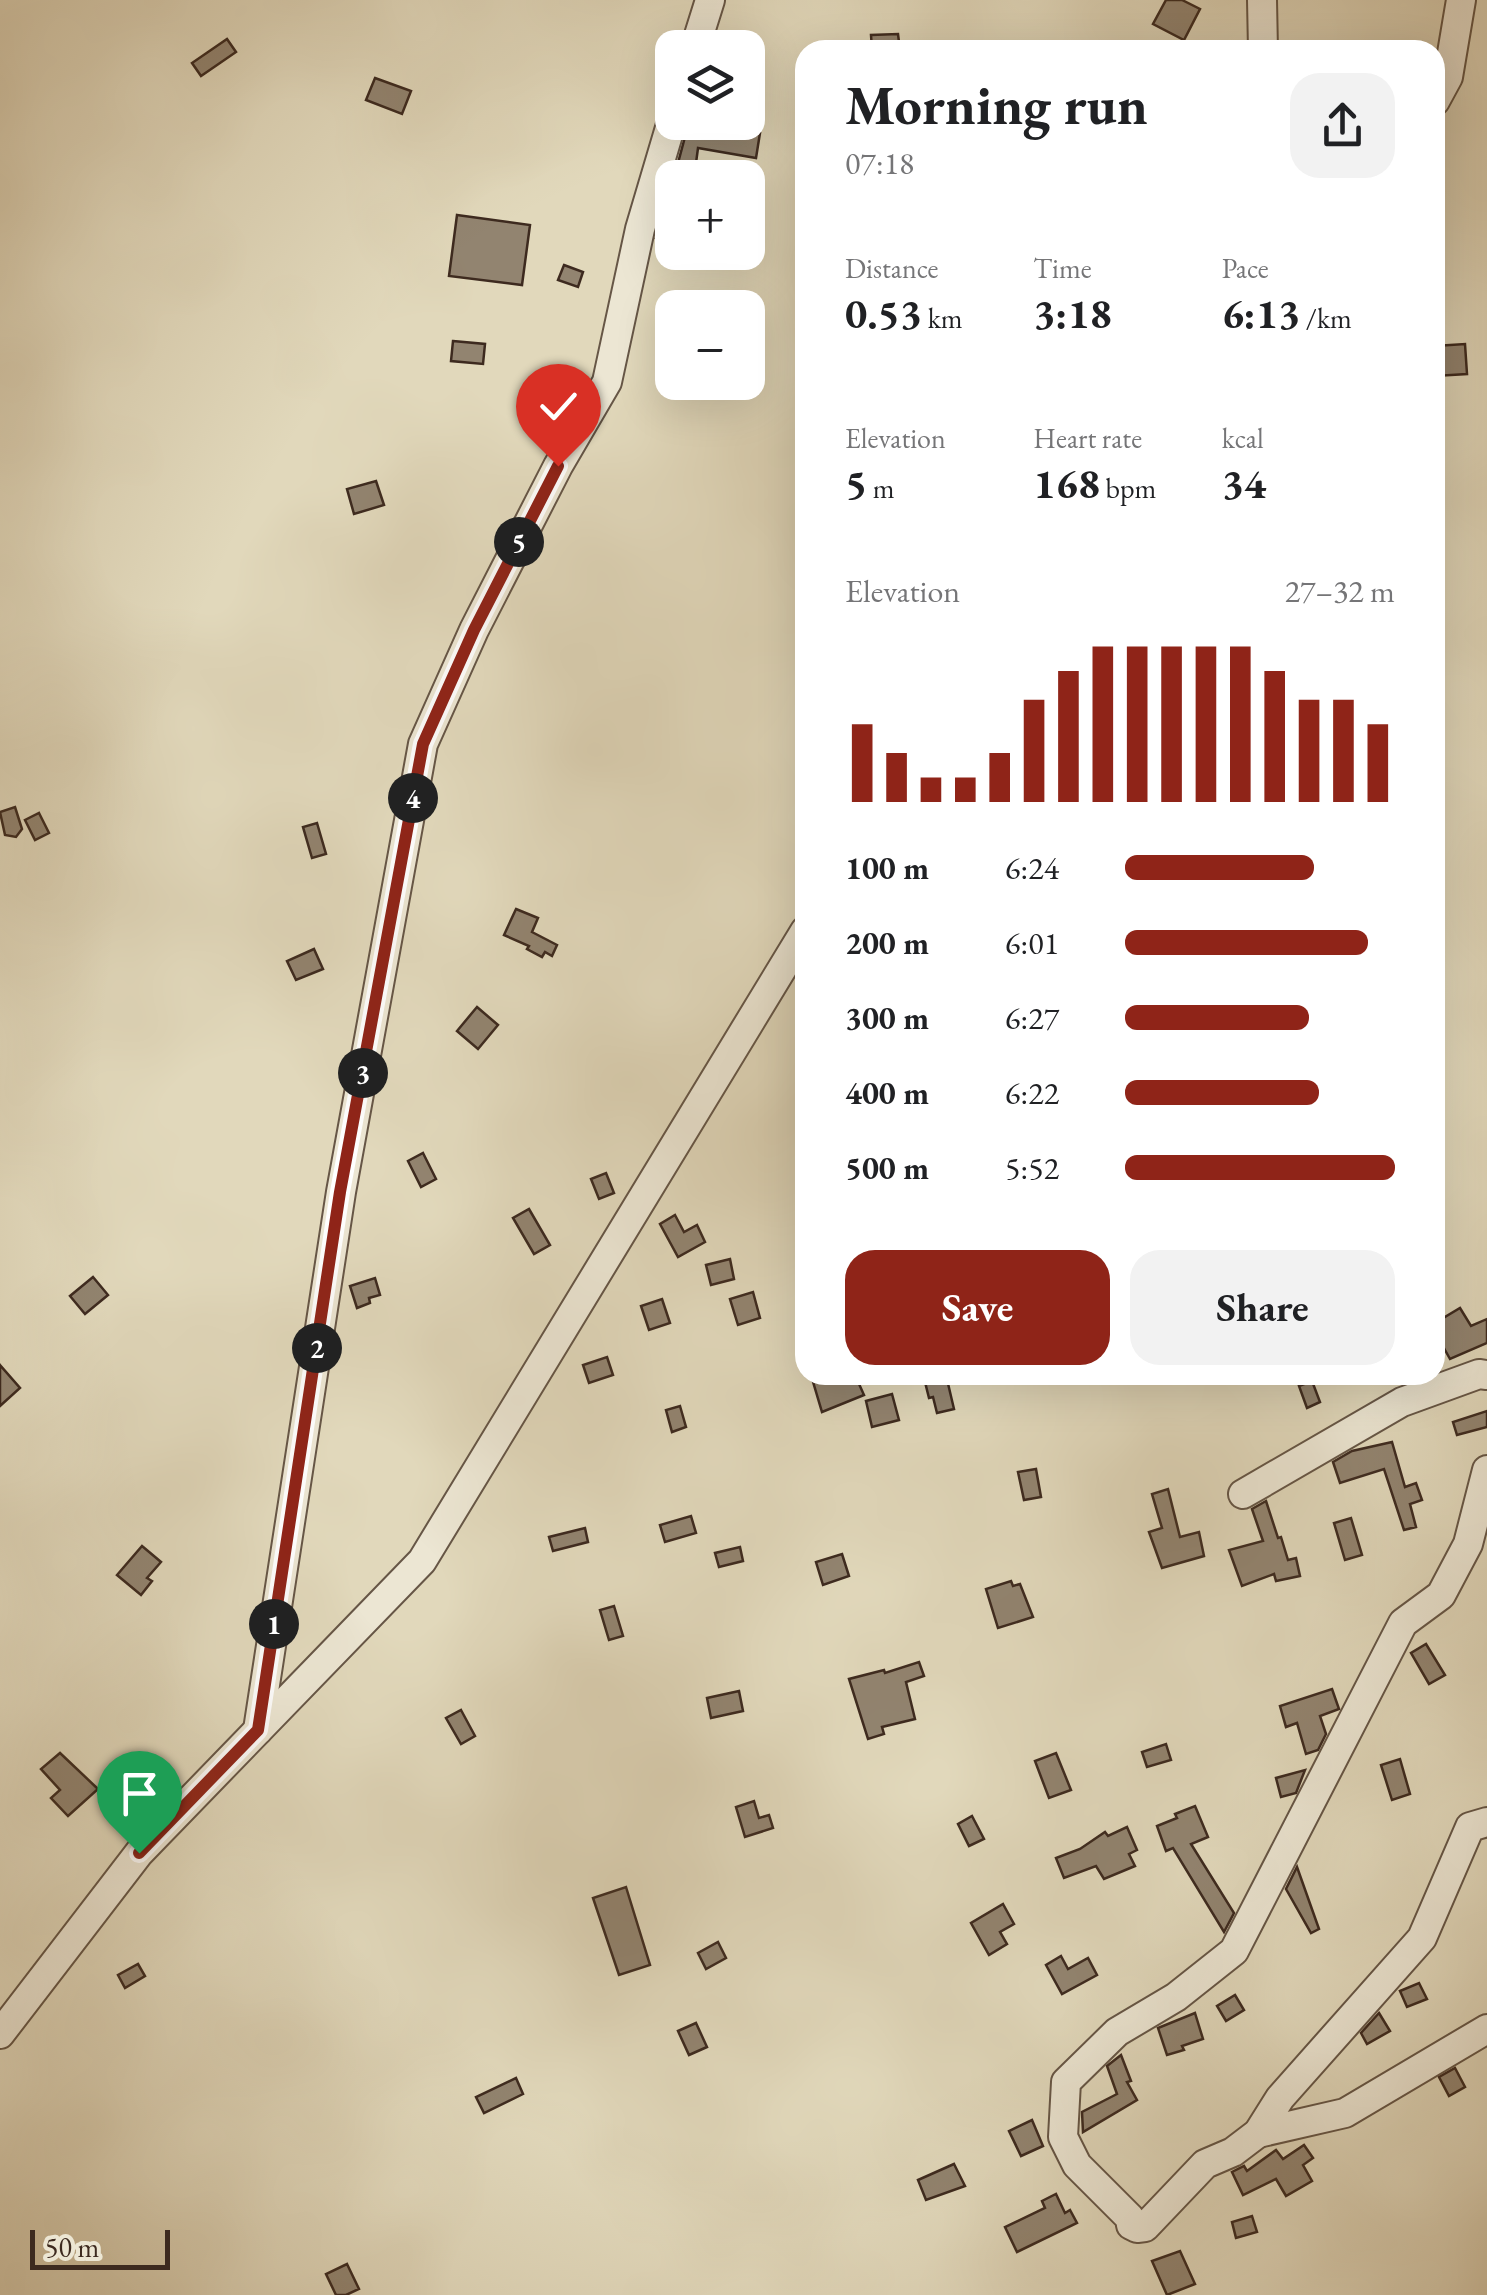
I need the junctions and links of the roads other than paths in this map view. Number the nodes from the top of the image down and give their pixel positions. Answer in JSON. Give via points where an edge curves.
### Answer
{"nodes":[{"id":1,"x":710,"y":0,"type":"edge"},
{"id":2,"x":1262,"y":0,"type":"edge"},
{"id":3,"x":1462,"y":0,"type":"edge"},
{"id":4,"x":701,"y":30,"type":"edge"},
{"id":5,"x":1263,"y":40,"type":"edge"},
{"id":6,"x":1445,"y":82,"type":"edge"},
{"id":7,"x":666,"y":140,"type":"edge"},
{"id":8,"x":795,"y":947,"type":"edge"},
{"id":9,"x":1487,"y":1375,"type":"edge"},
{"id":10,"x":1487,"y":1470,"type":"edge"},
{"id":11,"x":1243,"y":1494,"type":"dead end"},
{"id":12,"x":258,"y":1730,"type":"junction"},
{"id":13,"x":1487,"y":1822,"type":"edge"},
{"id":14,"x":1487,"y":2029,"type":"edge"},
{"id":15,"x":0,"y":2034,"type":"edge"},
{"id":16,"x":1258,"y":2133,"type":"junction"}],
"edges":[{"from":1,"to":4,"type":"street"},
{"from":2,"to":5,"type":"street"},
{"from":3,"to":6,"type":"street"},
{"from":7,"to":12,"type":"street","via":[[607,382],[482,613],[423,744],[340,1192]]},
{"from":8,"to":12,"type":"street","via":[[422,1561]]},
{"from":9,"to":11,"type":"street","via":[[1402,1402]]},
{"from":10,"to":16,"type":"street","via":[[1468,1544],[1440,1595],[1403,1624],[1234,1951],[1117,2032],[1066,2082],[1063,2137],[1077,2165],[1137,2228],[1205,2164]]},
{"from":12,"to":15,"type":"street","via":[[139,1853]]},
{"from":13,"to":16,"type":"street","via":[[1470,1827],[1422,1938],[1280,2098]]},
{"from":14,"to":16,"type":"street","via":[[1345,2112]]}]}
